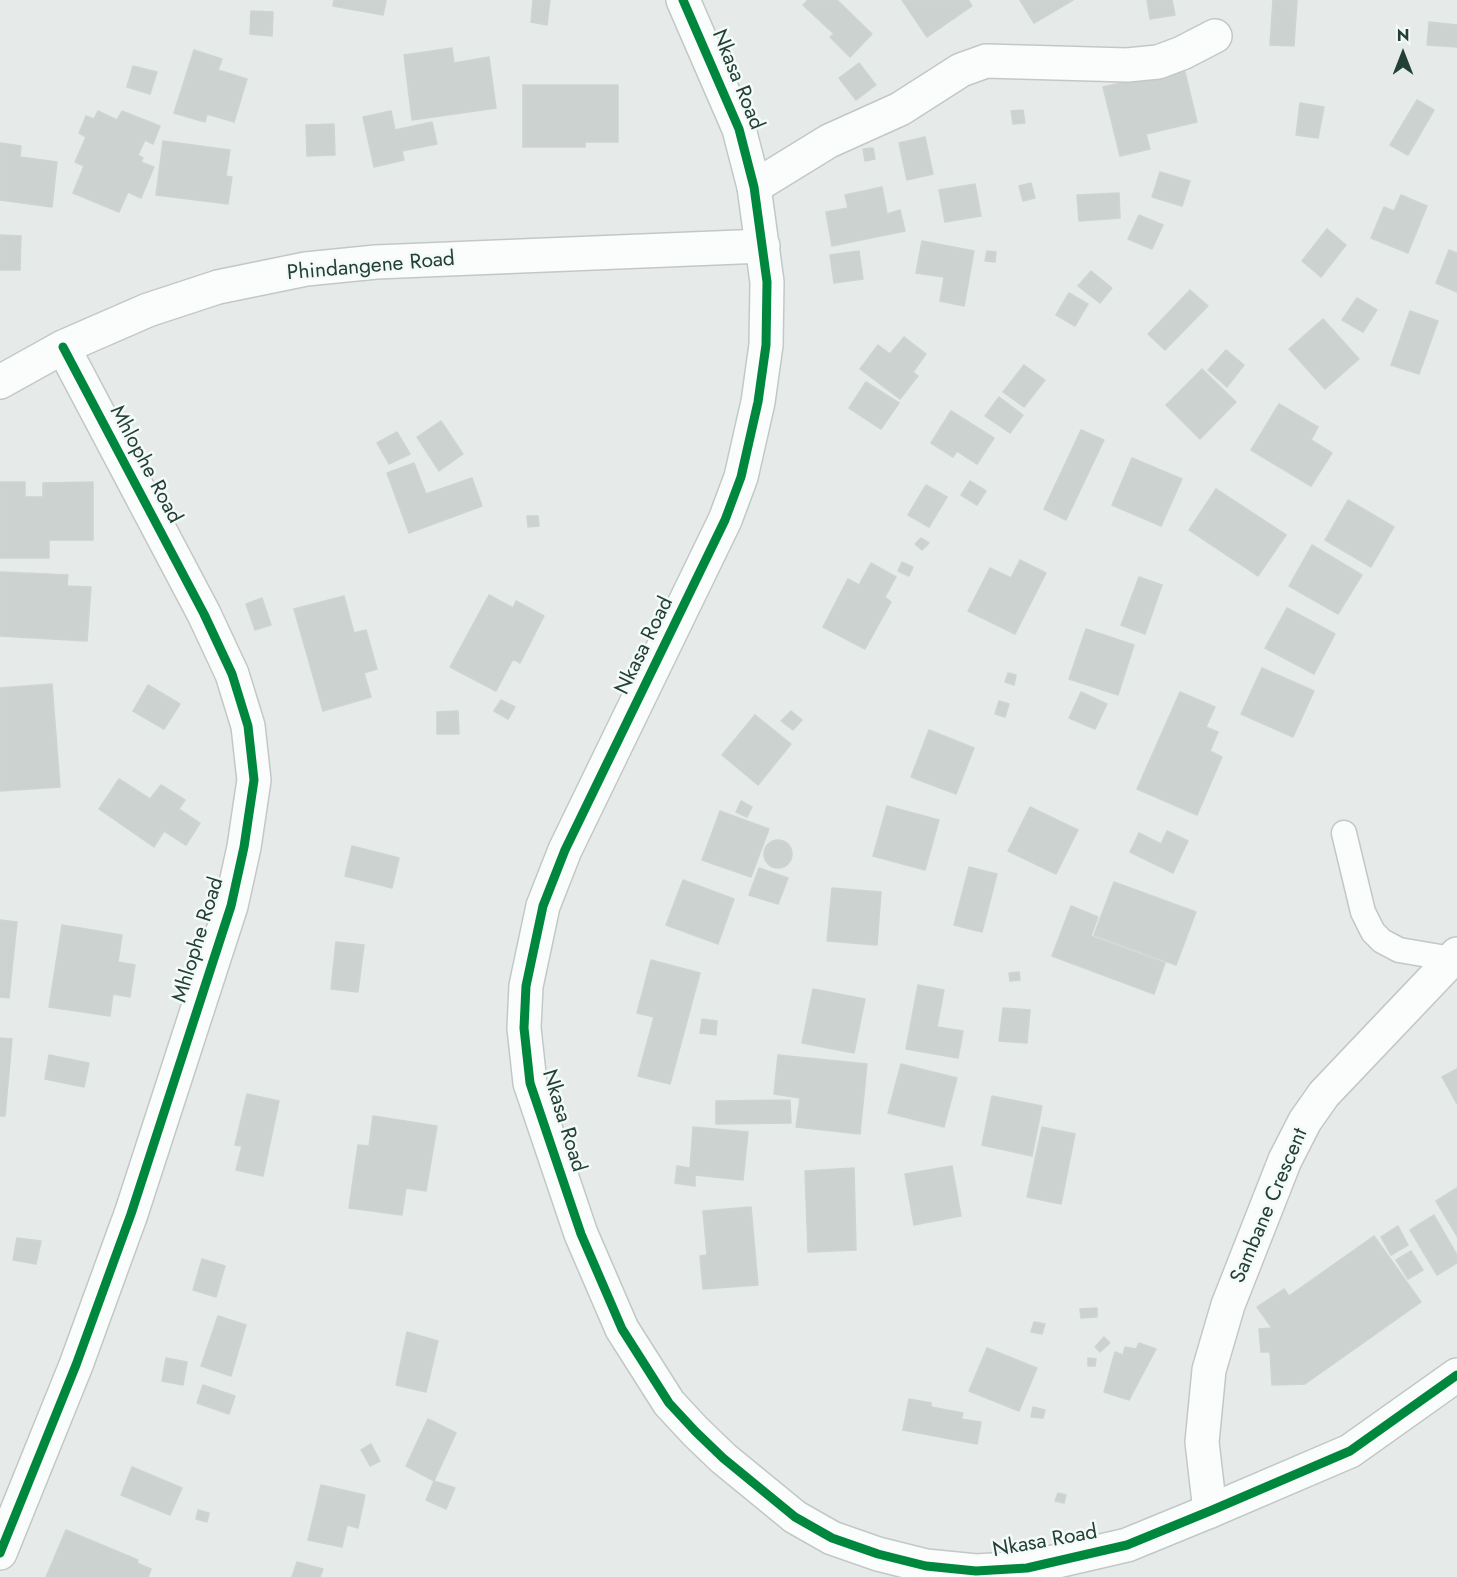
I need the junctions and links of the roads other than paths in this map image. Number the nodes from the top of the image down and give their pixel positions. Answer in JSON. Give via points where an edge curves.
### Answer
{"nodes":[{"id":1,"x":683,"y":0,"type":"edge"},
{"id":2,"x":1215,"y":36,"type":"dead end"},
{"id":3,"x":754,"y":187,"type":"junction"},
{"id":4,"x":763,"y":246,"type":"junction"},
{"id":5,"x":63,"y":347,"type":"junction"},
{"id":6,"x":0,"y":382,"type":"edge"},
{"id":7,"x":1344,"y":833,"type":"dead end"},
{"id":8,"x":1455,"y":957,"type":"edge"},
{"id":9,"x":1457,"y":1375,"type":"edge"},
{"id":10,"x":1210,"y":1511,"type":"junction"},
{"id":11,"x":0,"y":1553,"type":"edge"}],
"edges":[{"from":1,"to":3,"type":"street","name":"Nkasa Road","via":[[739,129]]},
{"from":2,"to":3,"type":"street","via":[[1158,62],[1127,65],[986,61],[962,70],[900,109],[829,141]]},
{"from":3,"to":4,"type":"street","name":"Nkasa Road"},
{"from":4,"to":5,"type":"street","name":"Phindangene Road","via":[[376,262],[306,269],[218,287],[148,310]]},
{"from":4,"to":10,"type":"street","name":"Nkasa Road","via":[[766,345],[741,477],[684,608],[565,850],[543,906],[527,977],[524,1028],[530,1083],[581,1234],[622,1329],[669,1403],[763,1492],[795,1517],[832,1538],[927,1566],[976,1571],[1027,1568],[1127,1545]]},
{"from":5,"to":6,"type":"street","name":"Phindangene Road"},
{"from":5,"to":11,"type":"street","name":"Mhlophe Road","via":[[232,674],[248,726],[254,780],[231,906],[135,1203],[76,1365]]},
{"from":7,"to":8,"type":"lane","via":[[1363,912],[1372,932],[1399,950]]},
{"from":8,"to":10,"type":"street","name":"Sambane Crescent","via":[[1324,1094],[1285,1160],[1228,1305],[1209,1370],[1202,1442]]},
{"from":9,"to":10,"type":"street","name":"Nkasa Road","via":[[1350,1451]]}]}
